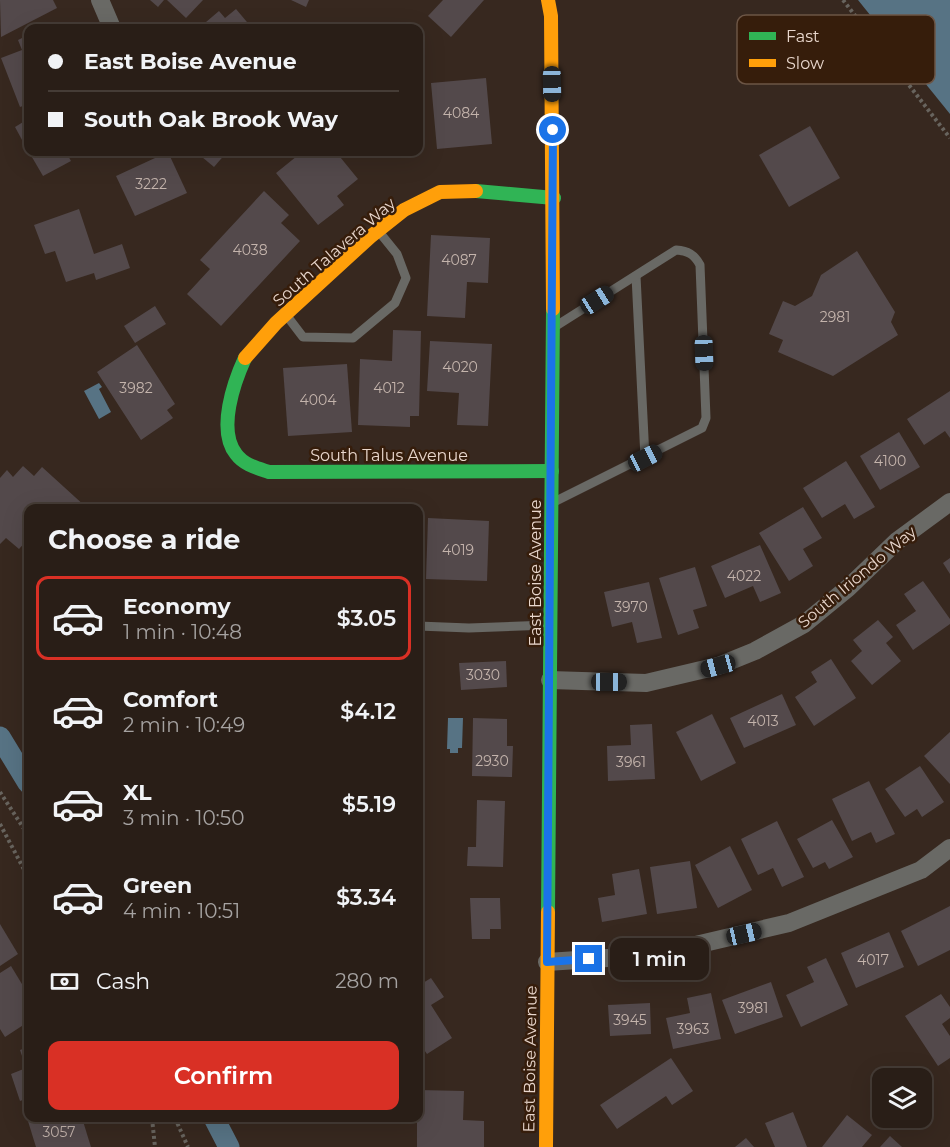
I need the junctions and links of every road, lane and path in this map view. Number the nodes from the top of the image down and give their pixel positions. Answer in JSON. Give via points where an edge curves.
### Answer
{"nodes":[{"id":1,"x":100,"y":0,"type":"edge"},
{"id":2,"x":548,"y":0,"type":"edge"},
{"id":3,"x":843,"y":0,"type":"edge"},
{"id":4,"x":855,"y":15,"type":"edge"},
{"id":5,"x":110,"y":24,"type":"edge"},
{"id":6,"x":908,"y":84,"type":"edge"},
{"id":7,"x":950,"y":138,"type":"edge"},
{"id":8,"x":554,"y":198,"type":"junction"},
{"id":9,"x":378,"y":231,"type":"junction"},
{"id":10,"x":636,"y":276,"type":"junction"},
{"id":11,"x":286,"y":314,"type":"junction"},
{"id":12,"x":553,"y":327,"type":"junction"},
{"id":13,"x":233,"y":452,"type":"joint"},
{"id":14,"x":645,"y":458,"type":"junction"},
{"id":15,"x":552,"y":471,"type":"junction"},
{"id":16,"x":950,"y":502,"type":"edge"},
{"id":17,"x":552,"y":503,"type":"junction"},
{"id":18,"x":550,"y":625,"type":"junction"},
{"id":19,"x":423,"y":626,"type":"edge"},
{"id":20,"x":550,"y":680,"type":"junction"},
{"id":21,"x":0,"y":792,"type":"edge"},
{"id":22,"x":0,"y":824,"type":"edge"},
{"id":23,"x":24,"y":830,"type":"edge"},
{"id":24,"x":950,"y":848,"type":"edge"},
{"id":25,"x":24,"y":869,"type":"edge"},
{"id":26,"x":547,"y":962,"type":"junction"},
{"id":27,"x":152,"y":1122,"type":"edge"},
{"id":28,"x":177,"y":1122,"type":"edge"},
{"id":29,"x":154,"y":1147,"type":"edge"},
{"id":30,"x":188,"y":1147,"type":"edge"},
{"id":31,"x":546,"y":1147,"type":"edge"}],
"edges":[{"from":1,"to":5,"type":"street"},
{"from":2,"to":8,"type":"street","name":"East Boise Avenue"},
{"from":3,"to":4,"type":"path"},
{"from":6,"to":7,"type":"path"},
{"from":8,"to":9,"type":"street","name":"South Talavera Way","via":[[442,191]]},
{"from":8,"to":12,"type":"street","name":"East Boise Avenue"},
{"from":9,"to":11,"type":"street","name":"South Talavera Way"},
{"from":9,"to":11,"type":"lane","via":[[397,254],[406,278],[395,303],[353,338],[303,337]]},
{"from":10,"to":12,"type":"lane"},
{"from":10,"to":14,"type":"lane"},
{"from":10,"to":14,"type":"lane","via":[[676,250],[695,256],[700,265],[706,418],[702,428]]},
{"from":11,"to":13,"type":"street","name":"South Talavera Way","via":[[249,351],[238,375],[227,423]]},
{"from":12,"to":15,"type":"street","name":"East Boise Avenue"},
{"from":13,"to":15,"type":"street","name":"South Talus Avenue","via":[[253,469],[268,472]]},
{"from":14,"to":17,"type":"lane"},
{"from":15,"to":17,"type":"street","name":"East Boise Avenue"},
{"from":16,"to":20,"type":"street","name":"South Iriondo Way","via":[[897,541],[804,624],[755,651],[718,666],[646,683]]},
{"from":17,"to":18,"type":"street","name":"East Boise Avenue"},
{"from":18,"to":19,"type":"lane"},
{"from":18,"to":20,"type":"street","name":"East Boise Avenue"},
{"from":20,"to":26,"type":"street","name":"East Boise Avenue"},
{"from":21,"to":23,"type":"path"},
{"from":22,"to":25,"type":"path"},
{"from":24,"to":26,"type":"street","via":[[921,870],[789,923],[653,955]]},
{"from":26,"to":31,"type":"street","name":"East Boise Avenue"},
{"from":27,"to":29,"type":"path"},
{"from":28,"to":30,"type":"path"}]}
